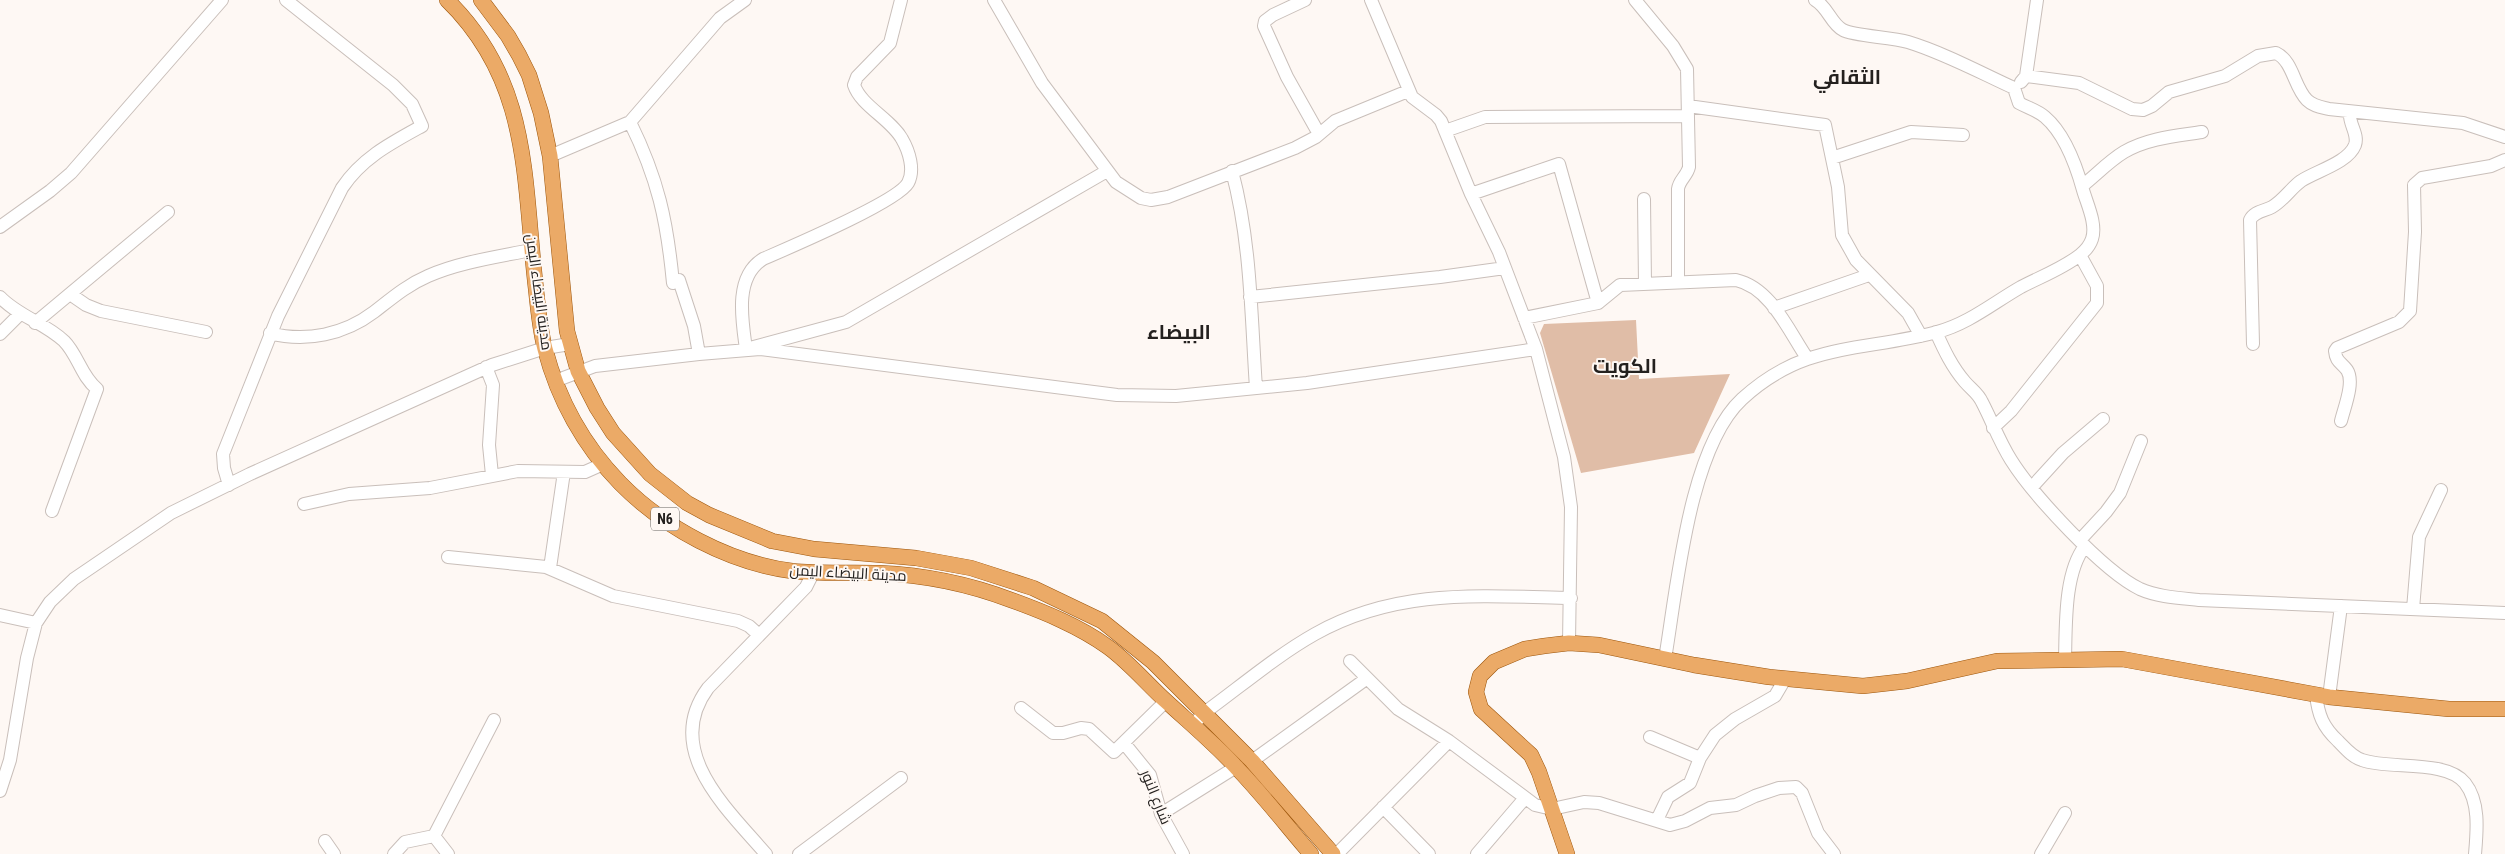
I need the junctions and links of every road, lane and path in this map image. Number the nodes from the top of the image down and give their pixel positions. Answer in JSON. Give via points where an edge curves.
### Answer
{"nodes":[{"id":1,"x":222,"y":0,"type":"edge"},
{"id":2,"x":286,"y":0,"type":"edge"},
{"id":3,"x":447,"y":0,"type":"edge"},
{"id":4,"x":481,"y":0,"type":"edge"},
{"id":5,"x":745,"y":0,"type":"edge"},
{"id":6,"x":901,"y":0,"type":"edge"},
{"id":7,"x":994,"y":0,"type":"edge"},
{"id":8,"x":1305,"y":0,"type":"edge"},
{"id":9,"x":1634,"y":0,"type":"edge"},
{"id":10,"x":1815,"y":0,"type":"edge"},
{"id":11,"x":2037,"y":0,"type":"edge"},
{"id":12,"x":1376,"y":2,"type":"edge"},
{"id":13,"x":1280,"y":5,"type":"edge"},
{"id":14,"x":2026,"y":76,"type":"junction"},
{"id":15,"x":2014,"y":88,"type":"junction"},
{"id":16,"x":1408,"y":91,"type":"junction"},
{"id":17,"x":1688,"y":111,"type":"junction"},
{"id":18,"x":2350,"y":112,"type":"junction"},
{"id":19,"x":630,"y":122,"type":"junction"},
{"id":20,"x":1445,"y":131,"type":"junction"},
{"id":21,"x":2202,"y":132,"type":"dead end"},
{"id":22,"x":1319,"y":134,"type":"junction"},
{"id":23,"x":1962,"y":135,"type":"dead end"},
{"id":24,"x":2505,"y":137,"type":"edge"},
{"id":25,"x":550,"y":156,"type":"junction"},
{"id":26,"x":1832,"y":158,"type":"junction"},
{"id":27,"x":2505,"y":160,"type":"edge"},
{"id":28,"x":1108,"y":171,"type":"junction"},
{"id":29,"x":1232,"y":171,"type":"junction"},
{"id":30,"x":2082,"y":186,"type":"junction"},
{"id":31,"x":1470,"y":194,"type":"junction"},
{"id":32,"x":1644,"y":199,"type":"dead end"},
{"id":33,"x":168,"y":212,"type":"dead end"},
{"id":34,"x":0,"y":227,"type":"edge"},
{"id":35,"x":531,"y":250,"type":"junction"},
{"id":36,"x":2080,"y":255,"type":"junction"},
{"id":37,"x":1505,"y":268,"type":"junction"},
{"id":38,"x":1869,"y":275,"type":"junction"},
{"id":39,"x":1678,"y":282,"type":"junction"},
{"id":40,"x":1645,"y":284,"type":"junction"},
{"id":41,"x":70,"y":294,"type":"junction"},
{"id":42,"x":0,"y":297,"type":"edge"},
{"id":43,"x":1250,"y":297,"type":"junction"},
{"id":44,"x":1598,"y":303,"type":"junction"},
{"id":45,"x":1774,"y":308,"type":"junction"},
{"id":46,"x":20,"y":314,"type":"junction"},
{"id":47,"x":1524,"y":318,"type":"junction"},
{"id":48,"x":35,"y":323,"type":"junction"},
{"id":49,"x":206,"y":332,"type":"dead end"},
{"id":50,"x":1936,"y":332,"type":"junction"},
{"id":51,"x":270,"y":333,"type":"junction"},
{"id":52,"x":0,"y":334,"type":"edge"},
{"id":53,"x":1921,"y":336,"type":"junction"},
{"id":54,"x":570,"y":344,"type":"junction"},
{"id":55,"x":2253,"y":344,"type":"dead end"},
{"id":56,"x":544,"y":348,"type":"junction"},
{"id":57,"x":746,"y":349,"type":"junction"},
{"id":58,"x":1536,"y":349,"type":"junction"},
{"id":59,"x":698,"y":354,"type":"junction"},
{"id":60,"x":1807,"y":358,"type":"junction"},
{"id":61,"x":486,"y":367,"type":"junction"},
{"id":62,"x":578,"y":371,"type":"junction"},
{"id":63,"x":555,"y":381,"type":"junction"},
{"id":64,"x":1256,"y":388,"type":"junction"},
{"id":65,"x":2103,"y":419,"type":"dead end"},
{"id":66,"x":2341,"y":421,"type":"dead end"},
{"id":67,"x":1993,"y":428,"type":"junction"},
{"id":68,"x":2141,"y":441,"type":"dead end"},
{"id":69,"x":603,"y":464,"type":"junction"},
{"id":70,"x":564,"y":472,"type":"junction"},
{"id":71,"x":492,"y":475,"type":"junction"},
{"id":72,"x":228,"y":485,"type":"junction"},
{"id":73,"x":2032,"y":487,"type":"junction"},
{"id":74,"x":2441,"y":490,"type":"dead end"},
{"id":75,"x":304,"y":504,"type":"dead end"},
{"id":76,"x":52,"y":511,"type":"dead end"},
{"id":77,"x":2082,"y":543,"type":"junction"},
{"id":78,"x":814,"y":549,"type":"junction"},
{"id":79,"x":448,"y":557,"type":"dead end"},
{"id":80,"x":550,"y":568,"type":"junction"},
{"id":81,"x":813,"y":572,"type":"junction"},
{"id":82,"x":1570,"y":598,"type":"junction"},
{"id":83,"x":2341,"y":606,"type":"junction"},
{"id":84,"x":2413,"y":609,"type":"junction"},
{"id":85,"x":2505,"y":613,"type":"edge"},
{"id":86,"x":0,"y":616,"type":"edge"},
{"id":87,"x":36,"y":623,"type":"junction"},
{"id":88,"x":759,"y":635,"type":"junction"},
{"id":89,"x":1569,"y":643,"type":"junction"},
{"id":90,"x":1665,"y":659,"type":"junction"},
{"id":91,"x":2066,"y":659,"type":"junction"},
{"id":92,"x":1350,"y":661,"type":"dead end"},
{"id":93,"x":1366,"y":679,"type":"junction"},
{"id":94,"x":1785,"y":679,"type":"junction"},
{"id":95,"x":2323,"y":696,"type":"junction"},
{"id":96,"x":1166,"y":701,"type":"junction"},
{"id":97,"x":1021,"y":708,"type":"dead end"},
{"id":98,"x":2505,"y":709,"type":"edge"},
{"id":99,"x":1204,"y":714,"type":"junction"},
{"id":100,"x":494,"y":720,"type":"dead end"},
{"id":101,"x":1193,"y":724,"type":"junction"},
{"id":102,"x":1650,"y":737,"type":"dead end"},
{"id":103,"x":1449,"y":741,"type":"junction"},
{"id":104,"x":1124,"y":743,"type":"junction"},
{"id":105,"x":1700,"y":758,"type":"junction"},
{"id":106,"x":1252,"y":761,"type":"junction"},
{"id":107,"x":1236,"y":767,"type":"junction"},
{"id":108,"x":902,"y":778,"type":"dead end"},
{"id":109,"x":0,"y":791,"type":"edge"},
{"id":110,"x":1524,"y":798,"type":"junction"},
{"id":111,"x":1383,"y":807,"type":"junction"},
{"id":112,"x":1552,"y":809,"type":"junction"},
{"id":113,"x":2065,"y":813,"type":"dead end"},
{"id":114,"x":1161,"y":814,"type":"junction"},
{"id":115,"x":1658,"y":820,"type":"junction"},
{"id":116,"x":434,"y":836,"type":"junction"},
{"id":117,"x":326,"y":841,"type":"dead end"},
{"id":118,"x":334,"y":854,"type":"edge"},
{"id":119,"x":394,"y":854,"type":"edge"},
{"id":120,"x":448,"y":854,"type":"edge"},
{"id":121,"x":766,"y":854,"type":"edge"},
{"id":122,"x":799,"y":854,"type":"edge"},
{"id":123,"x":1183,"y":854,"type":"edge"},
{"id":124,"x":1311,"y":854,"type":"edge"},
{"id":125,"x":1333,"y":854,"type":"edge"},
{"id":126,"x":1337,"y":854,"type":"edge"},
{"id":127,"x":1429,"y":854,"type":"edge"},
{"id":128,"x":1476,"y":854,"type":"edge"},
{"id":129,"x":1567,"y":854,"type":"edge"},
{"id":130,"x":1834,"y":854,"type":"edge"},
{"id":131,"x":2041,"y":854,"type":"edge"},
{"id":132,"x":2475,"y":854,"type":"edge"}],
"edges":[{"from":1,"to":34,"type":"street","via":[[71,173]]},
{"from":2,"to":51,"type":"street","via":[[399,90],[412,104],[422,126],[372,155],[350,177]]},
{"from":3,"to":35,"type":"main road","name":"مدينة البيضاء اليمن","number":"N6","via":[[468,23],[488,53],[510,100],[522,147]]},
{"from":4,"to":25,"type":"main road","name":"مدينة البيضاء اليمن","number":"N6","via":[[508,36],[528,75],[541,112]]},
{"from":5,"to":19,"type":"street","via":[[720,18]]},
{"from":6,"to":57,"type":"street","via":[[890,43],[857,77],[854,85],[860,96],[890,123],[903,140],[910,163],[909,181],[904,189],[875,206],[762,259],[750,268],[743,299]]},
{"from":7,"to":28,"type":"street","via":[[1042,83]]},
{"from":8,"to":13,"type":"street"},
{"from":9,"to":17,"type":"street","via":[[1673,46],[1687,70]]},
{"from":10,"to":15,"type":"street","via":[[1824,5],[1837,26],[1845,31],[1886,36],[1925,48]]},
{"from":11,"to":14,"type":"street"},
{"from":12,"to":16,"type":"street"},
{"from":13,"to":22,"type":"street","via":[[1264,26],[1287,77]]},
{"from":14,"to":15,"type":"street"},
{"from":14,"to":18,"type":"street","via":[[2079,83],[2132,109],[2143,110],[2169,92],[2225,76],[2258,56],[2276,54],[2286,61],[2308,101]]},
{"from":15,"to":30,"type":"street","via":[[2019,103],[2050,122],[2067,148]]},
{"from":16,"to":20,"type":"street","via":[[1436,115]]},
{"from":16,"to":22,"type":"street","via":[[1344,117]]},
{"from":17,"to":20,"type":"street","via":[[1485,117]]},
{"from":17,"to":26,"type":"street","via":[[1825,125]]},
{"from":17,"to":39,"type":"street","via":[[1689,167],[1678,189]]},
{"from":18,"to":24,"type":"street","via":[[2463,123]]},
{"from":18,"to":55,"type":"street","via":[[2356,137],[2352,151],[2324,171],[2299,183],[2279,202],[2256,213],[2250,220]]},
{"from":19,"to":25,"type":"street"},
{"from":19,"to":59,"type":"street","via":[[656,181],[670,248],[673,283],[680,280],[694,326]]},
{"from":20,"to":31,"type":"street"},
{"from":21,"to":30,"type":"street","via":[[2136,146],[2118,156]]},
{"from":22,"to":29,"type":"street","via":[[1295,148]]},
{"from":23,"to":26,"type":"street","via":[[1911,132]]},
{"from":25,"to":54,"type":"main road","name":"مدينة البيضاء اليمن","number":"N6"},
{"from":26,"to":38,"type":"street","via":[[1842,236]]},
{"from":27,"to":66,"type":"street","via":[[2491,166],[2422,178],[2414,185],[2410,311],[2399,322],[2335,351],[2337,362],[2347,370],[2349,379]]},
{"from":28,"to":29,"type":"street","via":[[1123,188],[1151,200],[1168,197]]},
{"from":28,"to":57,"type":"street","via":[[846,322]]},
{"from":29,"to":43,"type":"street","via":[[1246,241]]},
{"from":30,"to":36,"type":"street","via":[[2094,231],[2092,241]]},
{"from":31,"to":37,"type":"street"},
{"from":31,"to":44,"type":"street","via":[[1559,164]]},
{"from":32,"to":40,"type":"street"},
{"from":33,"to":41,"type":"street"},
{"from":35,"to":51,"type":"street","via":[[436,272],[407,286],[366,318],[325,335],[298,338]]},
{"from":35,"to":56,"type":"main road","name":"مدينة البيضاء اليمن","number":"N6"},
{"from":36,"to":50,"type":"street","via":[[1968,320]]},
{"from":36,"to":67,"type":"street","via":[[2097,286],[2098,303]]},
{"from":37,"to":43,"type":"street"},
{"from":37,"to":47,"type":"street"},
{"from":38,"to":45,"type":"street"},
{"from":38,"to":53,"type":"street","via":[[1905,309]]},
{"from":39,"to":40,"type":"street"},
{"from":39,"to":45,"type":"street","via":[[1746,282],[1764,294]]},
{"from":40,"to":44,"type":"street","via":[[1620,285]]},
{"from":41,"to":48,"type":"street"},
{"from":41,"to":49,"type":"street","via":[[86,306],[101,311]]},
{"from":42,"to":46,"type":"street"},
{"from":43,"to":64,"type":"street"},
{"from":44,"to":47,"type":"street"},
{"from":45,"to":60,"type":"street"},
{"from":46,"to":48,"type":"street"},
{"from":46,"to":52,"type":"street"},
{"from":47,"to":58,"type":"street"},
{"from":48,"to":76,"type":"street","via":[[65,342],[84,375],[97,389]]},
{"from":50,"to":53,"type":"street"},
{"from":50,"to":67,"type":"street","via":[[1949,359],[1978,395]]},
{"from":51,"to":72,"type":"street","via":[[224,454]]},
{"from":53,"to":60,"type":"street"},
{"from":54,"to":56,"type":"street"},
{"from":54,"to":62,"type":"main road","name":"مدينة البيضاء اليمن","number":"N6"},
{"from":56,"to":61,"type":"street"},
{"from":56,"to":63,"type":"main road","name":"مدينة البيضاء اليمن","number":"N6"},
{"from":57,"to":59,"type":"street"},
{"from":57,"to":64,"type":"street","via":[[1117,395],[1176,396]]},
{"from":58,"to":64,"type":"street"},
{"from":58,"to":82,"type":"street","via":[[1564,457],[1571,507]]},
{"from":59,"to":62,"type":"street","via":[[595,366]]},
{"from":60,"to":90,"type":"street","via":[[1772,376],[1741,399],[1713,440],[1701,470],[1689,522]]},
{"from":61,"to":71,"type":"street","via":[[493,384]]},
{"from":61,"to":72,"type":"street"},
{"from":62,"to":63,"type":"street"},
{"from":62,"to":78,"type":"main road","name":"مدينة البيضاء اليمن","number":"N6","via":[[613,432],[650,474],[668,489],[687,503],[732,526],[772,541]]},
{"from":63,"to":69,"type":"main road","name":"مدينة البيضاء اليمن","number":"N6","via":[[574,423]]},
{"from":65,"to":73,"type":"street","via":[[2063,453]]},
{"from":67,"to":73,"type":"street","via":[[2011,460]]},
{"from":68,"to":77,"type":"street","via":[[2120,493]]},
{"from":69,"to":70,"type":"street","via":[[591,471]]},
{"from":69,"to":81,"type":"main road","name":"مدينة البيضاء اليمن","number":"N6","via":[[635,497],[694,538],[752,561],[782,569]]},
{"from":70,"to":71,"type":"street","via":[[518,471]]},
{"from":70,"to":80,"type":"street"},
{"from":71,"to":75,"type":"street","via":[[422,489],[349,494]]},
{"from":72,"to":87,"type":"street","via":[[171,513],[88,569],[60,591]]},
{"from":73,"to":77,"type":"street"},
{"from":74,"to":84,"type":"street","via":[[2418,537]]},
{"from":77,"to":83,"type":"street","via":[[2120,576],[2157,594],[2199,600]]},
{"from":77,"to":91,"type":"street","via":[[2067,602]]},
{"from":78,"to":81,"type":"main road"},
{"from":78,"to":99,"type":"main road","name":"مدينة البيضاء اليمن","number":"N6","via":[[949,563],[1033,588],[1118,632]]},
{"from":79,"to":80,"type":"street"},
{"from":80,"to":88,"type":"street","via":[[613,596],[738,621]]},
{"from":81,"to":88,"type":"street","via":[[806,587]]},
{"from":81,"to":96,"type":"main road","name":"مدينة البيضاء اليمن","number":"N6","via":[[934,578],[1011,599],[1108,647]]},
{"from":82,"to":89,"type":"street"},
{"from":82,"to":99,"type":"street","via":[[1446,596],[1379,607],[1339,622],[1307,639]]},
{"from":83,"to":84,"type":"street"},
{"from":83,"to":95,"type":"street"},
{"from":84,"to":85,"type":"street"},
{"from":86,"to":87,"type":"street"},
{"from":87,"to":109,"type":"street","via":[[26,658],[10,760]]},
{"from":88,"to":121,"type":"street","via":[[701,698],[692,728],[694,750],[702,774]]},
{"from":89,"to":90,"type":"main road","via":[[1598,645]]},
{"from":89,"to":112,"type":"main road","via":[[1524,649],[1494,662],[1480,676],[1476,692],[1481,709],[1532,755]]},
{"from":90,"to":94,"type":"main road"},
{"from":91,"to":94,"type":"main road","via":[[1980,663],[1876,685]]},
{"from":91,"to":95,"type":"main road","via":[[2139,661]]},
{"from":92,"to":93,"type":"street"},
{"from":93,"to":103,"type":"street","via":[[1398,709]]},
{"from":93,"to":106,"type":"street"},
{"from":94,"to":105,"type":"street","via":[[1775,696],[1720,730]]},
{"from":95,"to":98,"type":"main road","via":[[2449,708]]},
{"from":95,"to":132,"type":"street","via":[[2318,712],[2322,723],[2360,760],[2451,773],[2464,782],[2476,813]]},
{"from":96,"to":101,"type":"main road","name":"مدينة البيضاء اليمن","number":"N6"},
{"from":96,"to":104,"type":"street"},
{"from":97,"to":104,"type":"street","via":[[1053,732],[1063,733],[1085,727],[1114,752]]},
{"from":99,"to":101,"type":"street"},
{"from":99,"to":106,"type":"main road","name":"مدينة البيضاء اليمن"},
{"from":100,"to":116,"type":"street"},
{"from":101,"to":107,"type":"main road","name":"مدينة البيضاء اليمن"},
{"from":102,"to":105,"type":"street"},
{"from":103,"to":110,"type":"street"},
{"from":103,"to":111,"type":"street"},
{"from":104,"to":114,"type":"street","name":"شارع النور","via":[[1150,775]]},
{"from":105,"to":115,"type":"street","via":[[1690,783],[1668,797]]},
{"from":106,"to":125,"type":"main road","name":"مدينة البيضاء اليمن"},
{"from":107,"to":114,"type":"street"},
{"from":107,"to":124,"type":"main road","name":"مدينة البيضاء اليمن"},
{"from":108,"to":122,"type":"street"},
{"from":110,"to":112,"type":"street","via":[[1535,806]]},
{"from":110,"to":128,"type":"street"},
{"from":111,"to":126,"type":"street"},
{"from":111,"to":127,"type":"street"},
{"from":112,"to":115,"type":"street","via":[[1591,802]]},
{"from":112,"to":129,"type":"main road"},
{"from":113,"to":131,"type":"street"},
{"from":114,"to":123,"type":"street","name":"شارع النور"},
{"from":115,"to":130,"type":"street","via":[[1663,824],[1677,824],[1710,808],[1736,805],[1784,786],[1796,787],[1802,793],[1818,833]]},
{"from":116,"to":119,"type":"street","via":[[405,842]]},
{"from":116,"to":120,"type":"street"},
{"from":117,"to":118,"type":"street"}]}
